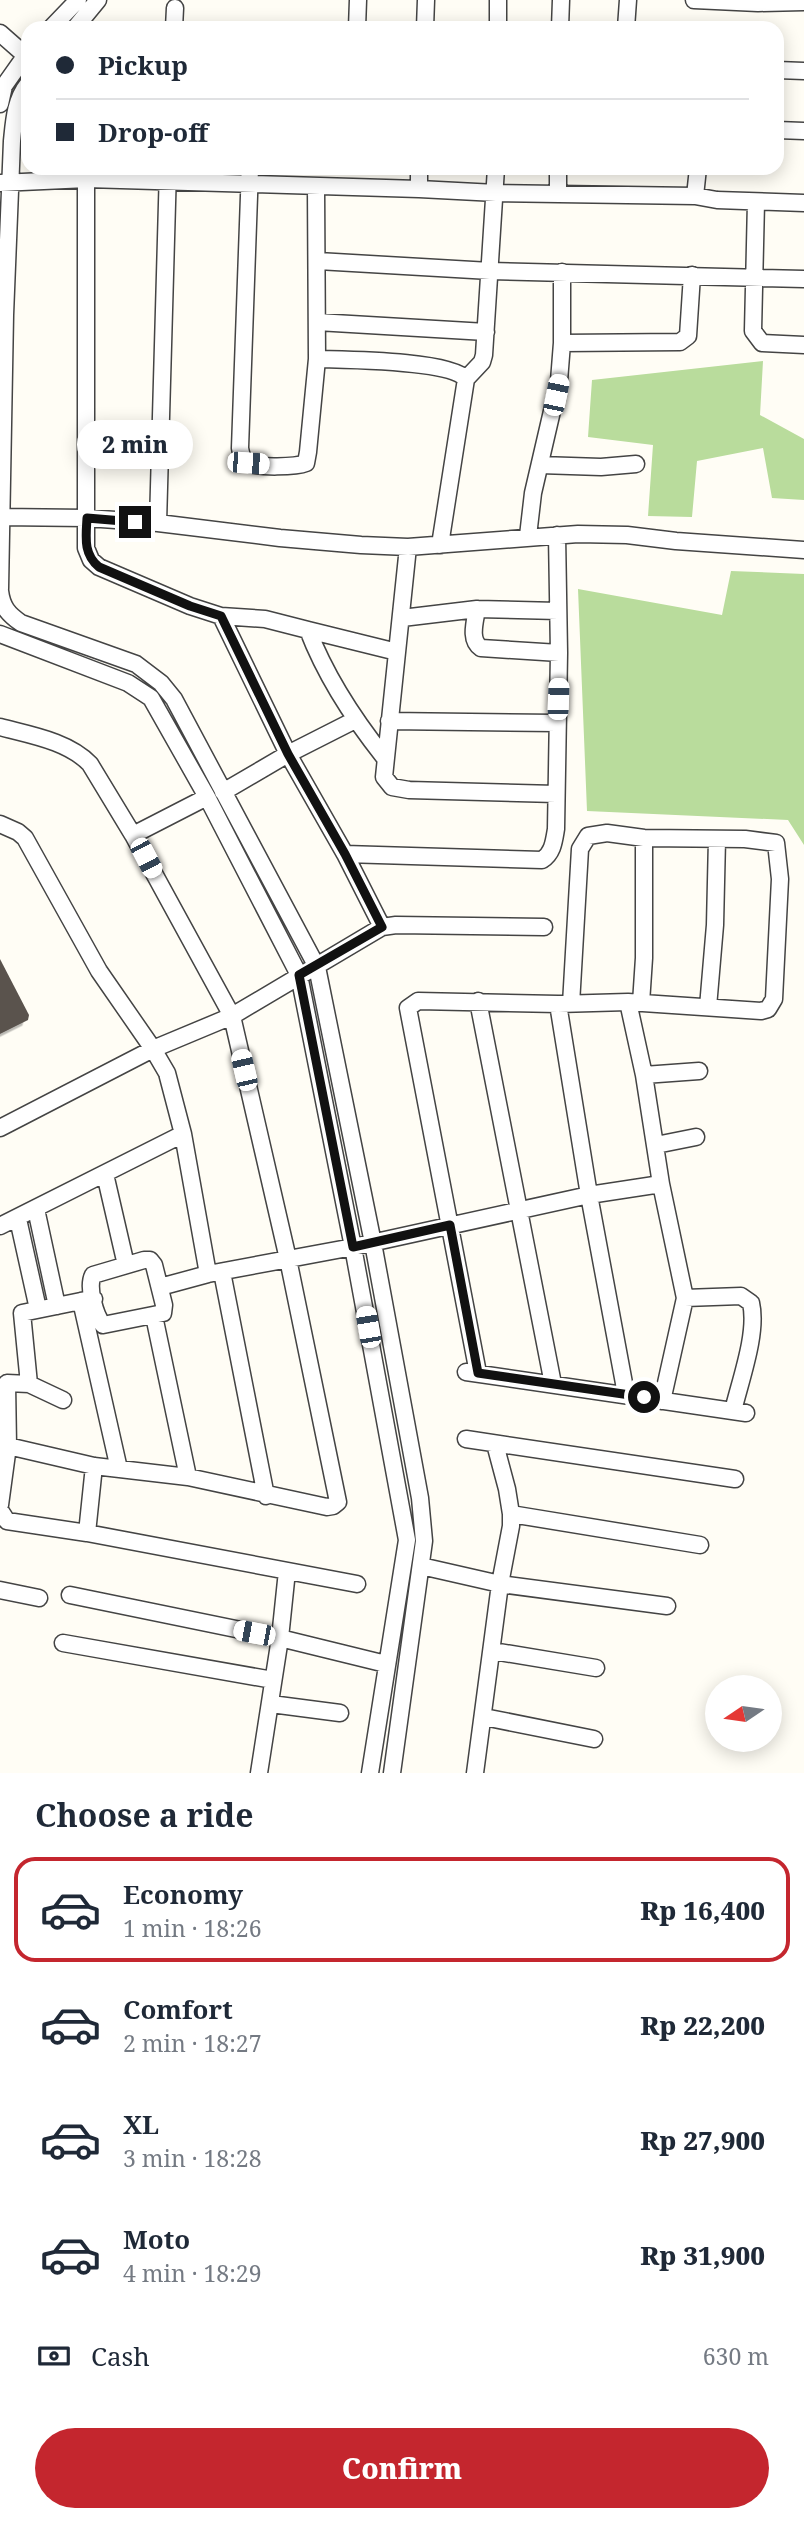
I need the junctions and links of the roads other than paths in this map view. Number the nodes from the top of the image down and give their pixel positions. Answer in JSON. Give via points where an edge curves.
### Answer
{"nodes":[{"id":1,"x":78,"y":0,"type":"edge"},
{"id":2,"x":98,"y":0,"type":"edge"},
{"id":3,"x":358,"y":0,"type":"edge"},
{"id":4,"x":426,"y":0,"type":"edge"},
{"id":5,"x":498,"y":0,"type":"edge"},
{"id":6,"x":561,"y":0,"type":"edge"},
{"id":7,"x":628,"y":0,"type":"edge"},
{"id":8,"x":694,"y":0,"type":"edge"},
{"id":9,"x":758,"y":2,"type":"edge"},
{"id":10,"x":804,"y":2,"type":"edge"},
{"id":11,"x":175,"y":8,"type":"dead end"},
{"id":12,"x":58,"y":21,"type":"edge"},
{"id":13,"x":81,"y":21,"type":"edge"},
{"id":14,"x":174,"y":21,"type":"edge"},
{"id":15,"x":358,"y":21,"type":"edge"},
{"id":16,"x":425,"y":21,"type":"edge"},
{"id":17,"x":498,"y":21,"type":"edge"},
{"id":18,"x":560,"y":21,"type":"edge"},
{"id":19,"x":626,"y":21,"type":"edge"},
{"id":20,"x":0,"y":33,"type":"edge"},
{"id":21,"x":21,"y":49,"type":"edge"},
{"id":22,"x":21,"y":62,"type":"edge"},
{"id":23,"x":784,"y":71,"type":"edge"},
{"id":24,"x":804,"y":71,"type":"edge"},
{"id":25,"x":21,"y":93,"type":"edge"},
{"id":26,"x":0,"y":104,"type":"edge"},
{"id":27,"x":784,"y":130,"type":"edge"},
{"id":28,"x":804,"y":131,"type":"edge"},
{"id":29,"x":77,"y":175,"type":"edge"},
{"id":30,"x":86,"y":175,"type":"edge"},
{"id":31,"x":168,"y":175,"type":"edge"},
{"id":32,"x":419,"y":175,"type":"edge"},
{"id":33,"x":496,"y":175,"type":"edge"},
{"id":34,"x":558,"y":175,"type":"edge"},
{"id":35,"x":697,"y":175,"type":"edge"},
{"id":36,"x":251,"y":176,"type":"edge"},
{"id":37,"x":5,"y":183,"type":"edge"},
{"id":38,"x":316,"y":187,"type":"junction"},
{"id":39,"x":419,"y":189,"type":"junction"},
{"id":40,"x":496,"y":193,"type":"junction"},
{"id":41,"x":558,"y":194,"type":"junction"},
{"id":42,"x":695,"y":195,"type":"junction"},
{"id":43,"x":756,"y":202,"type":"junction"},
{"id":44,"x":804,"y":203,"type":"edge"},
{"id":45,"x":318,"y":261,"type":"junction"},
{"id":46,"x":490,"y":271,"type":"junction"},
{"id":47,"x":562,"y":272,"type":"junction"},
{"id":48,"x":3,"y":275,"type":"edge"},
{"id":49,"x":692,"y":275,"type":"junction"},
{"id":50,"x":753,"y":278,"type":"junction"},
{"id":51,"x":804,"y":279,"type":"edge"},
{"id":52,"x":317,"y":322,"type":"junction"},
{"id":53,"x":486,"y":332,"type":"junction"},
{"id":54,"x":562,"y":343,"type":"junction"},
{"id":55,"x":804,"y":345,"type":"edge"},
{"id":56,"x":317,"y":359,"type":"junction"},
{"id":57,"x":466,"y":379,"type":"junction"},
{"id":58,"x":636,"y":464,"type":"dead end"},
{"id":59,"x":540,"y":465,"type":"junction"},
{"id":60,"x":1,"y":517,"type":"edge"},
{"id":61,"x":87,"y":518,"type":"junction"},
{"id":62,"x":159,"y":523,"type":"junction"},
{"id":63,"x":557,"y":535,"type":"junction"},
{"id":64,"x":528,"y":536,"type":"junction"},
{"id":65,"x":440,"y":545,"type":"junction"},
{"id":66,"x":408,"y":547,"type":"junction"},
{"id":67,"x":804,"y":550,"type":"edge"},
{"id":68,"x":0,"y":590,"type":"edge"},
{"id":69,"x":477,"y":609,"type":"junction"},
{"id":70,"x":558,"y":611,"type":"junction"},
{"id":71,"x":221,"y":616,"type":"junction"},
{"id":72,"x":402,"y":618,"type":"junction"},
{"id":73,"x":308,"y":630,"type":"junction"},
{"id":74,"x":0,"y":634,"type":"edge"},
{"id":75,"x":397,"y":652,"type":"junction"},
{"id":76,"x":559,"y":653,"type":"junction"},
{"id":77,"x":355,"y":720,"type":"junction"},
{"id":78,"x":389,"y":721,"type":"junction"},
{"id":79,"x":557,"y":723,"type":"junction"},
{"id":80,"x":0,"y":727,"type":"edge"},
{"id":81,"x":288,"y":754,"type":"junction"},
{"id":82,"x":384,"y":757,"type":"junction"},
{"id":83,"x":205,"y":758,"type":"junction"},
{"id":84,"x":190,"y":769,"type":"junction"},
{"id":85,"x":215,"y":794,"type":"junction"},
{"id":86,"x":556,"y":794,"type":"junction"},
{"id":87,"x":0,"y":824,"type":"edge"},
{"id":88,"x":133,"y":835,"type":"junction"},
{"id":89,"x":644,"y":838,"type":"junction"},
{"id":90,"x":717,"y":839,"type":"junction"},
{"id":91,"x":345,"y":854,"type":"junction"},
{"id":92,"x":382,"y":927,"type":"junction"},
{"id":93,"x":544,"y":927,"type":"dead end"},
{"id":94,"x":317,"y":967,"type":"junction"},
{"id":95,"x":299,"y":975,"type":"junction"},
{"id":96,"x":478,"y":1001,"type":"junction"},
{"id":97,"x":634,"y":1003,"type":"junction"},
{"id":98,"x":564,"y":1004,"type":"junction"},
{"id":99,"x":708,"y":1007,"type":"junction"},
{"id":100,"x":232,"y":1016,"type":"junction"},
{"id":101,"x":153,"y":1049,"type":"junction"},
{"id":102,"x":699,"y":1071,"type":"dead end"},
{"id":103,"x":644,"y":1075,"type":"junction"},
{"id":104,"x":0,"y":1128,"type":"edge"},
{"id":105,"x":183,"y":1134,"type":"junction"},
{"id":106,"x":696,"y":1138,"type":"dead end"},
{"id":107,"x":656,"y":1145,"type":"junction"},
{"id":108,"x":105,"y":1174,"type":"junction"},
{"id":109,"x":661,"y":1184,"type":"junction"},
{"id":110,"x":589,"y":1195,"type":"junction"},
{"id":111,"x":36,"y":1209,"type":"junction"},
{"id":112,"x":521,"y":1210,"type":"junction"},
{"id":113,"x":18,"y":1219,"type":"junction"},
{"id":114,"x":450,"y":1225,"type":"junction"},
{"id":115,"x":0,"y":1226,"type":"edge"},
{"id":116,"x":373,"y":1243,"type":"junction"},
{"id":117,"x":353,"y":1247,"type":"junction"},
{"id":118,"x":288,"y":1259,"type":"junction"},
{"id":119,"x":126,"y":1265,"type":"junction"},
{"id":120,"x":215,"y":1273,"type":"junction"},
{"id":121,"x":160,"y":1287,"type":"junction"},
{"id":122,"x":685,"y":1298,"type":"junction"},
{"id":123,"x":87,"y":1300,"type":"junction"},
{"id":124,"x":57,"y":1306,"type":"junction"},
{"id":125,"x":38,"y":1309,"type":"junction"},
{"id":126,"x":154,"y":1316,"type":"junction"},
{"id":127,"x":29,"y":1384,"type":"junction"},
{"id":128,"x":553,"y":1384,"type":"junction"},
{"id":129,"x":626,"y":1394,"type":"junction"},
{"id":130,"x":63,"y":1400,"type":"dead end"},
{"id":131,"x":662,"y":1401,"type":"junction"},
{"id":132,"x":466,"y":1439,"type":"dead end"},
{"id":133,"x":495,"y":1444,"type":"junction"},
{"id":134,"x":9,"y":1446,"type":"junction"},
{"id":135,"x":94,"y":1466,"type":"junction"},
{"id":136,"x":119,"y":1469,"type":"junction"},
{"id":137,"x":188,"y":1478,"type":"junction"},
{"id":138,"x":734,"y":1479,"type":"dead end"},
{"id":139,"x":266,"y":1496,"type":"junction"},
{"id":140,"x":0,"y":1507,"type":"edge"},
{"id":141,"x":511,"y":1514,"type":"junction"},
{"id":142,"x":87,"y":1533,"type":"junction"},
{"id":143,"x":407,"y":1539,"type":"junction"},
{"id":144,"x":424,"y":1541,"type":"junction"},
{"id":145,"x":700,"y":1545,"type":"dead end"},
{"id":146,"x":421,"y":1566,"type":"junction"},
{"id":147,"x":286,"y":1571,"type":"junction"},
{"id":148,"x":357,"y":1584,"type":"dead end"},
{"id":149,"x":500,"y":1584,"type":"junction"},
{"id":150,"x":0,"y":1590,"type":"edge"},
{"id":151,"x":69,"y":1595,"type":"dead end"},
{"id":152,"x":39,"y":1598,"type":"dead end"},
{"id":153,"x":667,"y":1606,"type":"dead end"},
{"id":154,"x":280,"y":1638,"type":"junction"},
{"id":155,"x":63,"y":1643,"type":"dead end"},
{"id":156,"x":493,"y":1651,"type":"junction"},
{"id":157,"x":386,"y":1664,"type":"junction"},
{"id":158,"x":596,"y":1668,"type":"dead end"},
{"id":159,"x":273,"y":1680,"type":"junction"},
{"id":160,"x":271,"y":1704,"type":"junction"},
{"id":161,"x":340,"y":1713,"type":"dead end"},
{"id":162,"x":484,"y":1717,"type":"junction"},
{"id":163,"x":594,"y":1739,"type":"dead end"},
{"id":164,"x":261,"y":1773,"type":"edge"},
{"id":165,"x":370,"y":1773,"type":"edge"},
{"id":166,"x":391,"y":1773,"type":"edge"},
{"id":167,"x":475,"y":1773,"type":"edge"}],
"edges":[{"from":1,"to":12,"type":"street"},
{"from":2,"to":13,"type":"street"},
{"from":3,"to":15,"type":"street"},
{"from":4,"to":16,"type":"street"},
{"from":5,"to":17,"type":"street"},
{"from":6,"to":18,"type":"street"},
{"from":7,"to":19,"type":"street"},
{"from":8,"to":9,"type":"street"},
{"from":9,"to":10,"type":"street"},
{"from":11,"to":14,"type":"street"},
{"from":20,"to":21,"type":"street"},
{"from":22,"to":26,"type":"street","via":[[4,86]]},
{"from":23,"to":24,"type":"street"},
{"from":25,"to":37,"type":"street"},
{"from":27,"to":28,"type":"street"},
{"from":29,"to":37,"type":"street"},
{"from":30,"to":61,"type":"street"},
{"from":31,"to":36,"type":"street"},
{"from":31,"to":62,"type":"street"},
{"from":32,"to":39,"type":"street"},
{"from":33,"to":40,"type":"street"},
{"from":34,"to":41,"type":"street"},
{"from":35,"to":42,"type":"street"},
{"from":36,"to":38,"type":"street"},
{"from":36,"to":56,"type":"street","via":[[240,448],[248,463],[297,467],[306,463]]},
{"from":37,"to":48,"type":"street"},
{"from":38,"to":39,"type":"street"},
{"from":38,"to":45,"type":"street"},
{"from":39,"to":40,"type":"street"},
{"from":40,"to":41,"type":"street"},
{"from":40,"to":46,"type":"street"},
{"from":41,"to":42,"type":"street"},
{"from":42,"to":43,"type":"street"},
{"from":43,"to":44,"type":"street"},
{"from":43,"to":50,"type":"street"},
{"from":45,"to":46,"type":"street"},
{"from":45,"to":52,"type":"street"},
{"from":46,"to":47,"type":"street"},
{"from":46,"to":53,"type":"street"},
{"from":47,"to":49,"type":"street"},
{"from":47,"to":54,"type":"street"},
{"from":48,"to":60,"type":"street"},
{"from":49,"to":50,"type":"street"},
{"from":49,"to":54,"type":"street","via":[[688,336],[680,342]]},
{"from":50,"to":51,"type":"street"},
{"from":50,"to":55,"type":"street","via":[[753,331],[757,338],[762,343]]},
{"from":52,"to":53,"type":"street"},
{"from":52,"to":56,"type":"street"},
{"from":53,"to":57,"type":"street","via":[[482,362]]},
{"from":54,"to":59,"type":"street","via":[[559,381]]},
{"from":56,"to":57,"type":"street","via":[[416,363]]},
{"from":57,"to":65,"type":"street"},
{"from":58,"to":59,"type":"street"},
{"from":59,"to":64,"type":"street"},
{"from":60,"to":61,"type":"street"},
{"from":60,"to":68,"type":"street"},
{"from":61,"to":62,"type":"street"},
{"from":61,"to":71,"type":"street","via":[[86,548],[99,567]]},
{"from":62,"to":66,"type":"street"},
{"from":63,"to":64,"type":"street"},
{"from":63,"to":67,"type":"street","via":[[627,535]]},
{"from":63,"to":70,"type":"street"},
{"from":64,"to":65,"type":"street"},
{"from":65,"to":66,"type":"street"},
{"from":66,"to":72,"type":"street"},
{"from":68,"to":83,"type":"street","via":[[2,604],[21,623],[149,672],[174,699]]},
{"from":69,"to":70,"type":"street"},
{"from":69,"to":72,"type":"street"},
{"from":69,"to":76,"type":"street","via":[[473,638],[481,648]]},
{"from":70,"to":76,"type":"street"},
{"from":71,"to":73,"type":"street","via":[[265,619]]},
{"from":71,"to":81,"type":"street"},
{"from":72,"to":75,"type":"street"},
{"from":73,"to":75,"type":"street"},
{"from":73,"to":77,"type":"street","via":[[317,655]]},
{"from":74,"to":84,"type":"street","via":[[139,688],[151,698]]},
{"from":75,"to":78,"type":"street"},
{"from":76,"to":79,"type":"street"},
{"from":77,"to":81,"type":"street"},
{"from":77,"to":82,"type":"street"},
{"from":78,"to":79,"type":"street"},
{"from":78,"to":82,"type":"street"},
{"from":79,"to":86,"type":"street"},
{"from":80,"to":88,"type":"street","via":[[52,741],[86,759]]},
{"from":81,"to":85,"type":"street"},
{"from":81,"to":91,"type":"street"},
{"from":82,"to":86,"type":"street","via":[[384,776],[392,787]]},
{"from":83,"to":84,"type":"street"},
{"from":83,"to":85,"type":"street"},
{"from":84,"to":85,"type":"street"},
{"from":85,"to":88,"type":"street"},
{"from":85,"to":94,"type":"street"},
{"from":85,"to":95,"type":"street"},
{"from":86,"to":91,"type":"street","via":[[554,843],[542,860]]},
{"from":87,"to":101,"type":"street","via":[[25,838],[99,971]]},
{"from":88,"to":100,"type":"street"},
{"from":89,"to":90,"type":"street"},
{"from":89,"to":97,"type":"street","via":[[644,958]]},
{"from":89,"to":98,"type":"street","via":[[597,834],[588,836],[580,849]]},
{"from":90,"to":99,"type":"street"},
{"from":90,"to":99,"type":"street","via":[[771,841],[778,846],[775,986],[768,1009]]},
{"from":91,"to":92,"type":"street"},
{"from":92,"to":93,"type":"street"},
{"from":92,"to":94,"type":"street"},
{"from":94,"to":95,"type":"street"},
{"from":94,"to":116,"type":"street"},
{"from":95,"to":100,"type":"street"},
{"from":95,"to":117,"type":"street"},
{"from":96,"to":98,"type":"street"},
{"from":96,"to":112,"type":"street"},
{"from":96,"to":114,"type":"street","via":[[418,1000],[408,1008]]},
{"from":97,"to":98,"type":"street"},
{"from":97,"to":99,"type":"street"},
{"from":97,"to":103,"type":"street"},
{"from":98,"to":110,"type":"street"},
{"from":100,"to":101,"type":"street"},
{"from":100,"to":118,"type":"street"},
{"from":101,"to":104,"type":"street"},
{"from":101,"to":105,"type":"street","via":[[167,1073]]},
{"from":102,"to":103,"type":"street"},
{"from":103,"to":107,"type":"street"},
{"from":105,"to":108,"type":"street"},
{"from":105,"to":120,"type":"street"},
{"from":106,"to":107,"type":"street"},
{"from":107,"to":109,"type":"street"},
{"from":108,"to":111,"type":"street"},
{"from":108,"to":119,"type":"street"},
{"from":109,"to":110,"type":"street"},
{"from":109,"to":122,"type":"street"},
{"from":110,"to":112,"type":"street"},
{"from":110,"to":129,"type":"street"},
{"from":111,"to":113,"type":"street"},
{"from":111,"to":124,"type":"street"},
{"from":112,"to":114,"type":"street"},
{"from":112,"to":128,"type":"street"},
{"from":113,"to":115,"type":"street"},
{"from":113,"to":125,"type":"street"},
{"from":114,"to":116,"type":"street"},
{"from":114,"to":128,"type":"street","via":[[472,1373]]},
{"from":116,"to":117,"type":"street"},
{"from":116,"to":144,"type":"street"},
{"from":117,"to":118,"type":"street"},
{"from":117,"to":143,"type":"street"},
{"from":118,"to":120,"type":"street"},
{"from":118,"to":139,"type":"street","via":[[338,1502],[327,1507]]},
{"from":119,"to":121,"type":"street","via":[[150,1260]]},
{"from":119,"to":123,"type":"street","via":[[93,1275]]},
{"from":120,"to":121,"type":"street"},
{"from":120,"to":139,"type":"street"},
{"from":121,"to":126,"type":"street","via":[[164,1309]]},
{"from":122,"to":131,"type":"street"},
{"from":122,"to":131,"type":"street","via":[[741,1296],[751,1303],[752,1333],[739,1412]]},
{"from":123,"to":124,"type":"street"},
{"from":123,"to":126,"type":"street","via":[[103,1325]]},
{"from":123,"to":136,"type":"street"},
{"from":124,"to":125,"type":"street"},
{"from":125,"to":127,"type":"street","via":[[22,1313],[21,1318]]},
{"from":126,"to":137,"type":"street"},
{"from":127,"to":130,"type":"street"},
{"from":127,"to":134,"type":"street","via":[[6,1386]]},
{"from":128,"to":129,"type":"street"},
{"from":129,"to":131,"type":"street"},
{"from":132,"to":133,"type":"street"},
{"from":133,"to":138,"type":"street"},
{"from":133,"to":141,"type":"street"},
{"from":134,"to":135,"type":"street"},
{"from":134,"to":140,"type":"street"},
{"from":135,"to":136,"type":"street"},
{"from":135,"to":142,"type":"street"},
{"from":136,"to":137,"type":"street"},
{"from":137,"to":139,"type":"street"},
{"from":140,"to":142,"type":"street","via":[[7,1521]]},
{"from":141,"to":145,"type":"street"},
{"from":141,"to":149,"type":"street"},
{"from":142,"to":147,"type":"street"},
{"from":143,"to":144,"type":"street"},
{"from":143,"to":157,"type":"street"},
{"from":144,"to":146,"type":"street"},
{"from":146,"to":149,"type":"street"},
{"from":146,"to":166,"type":"street"},
{"from":147,"to":148,"type":"street"},
{"from":147,"to":154,"type":"street"},
{"from":149,"to":153,"type":"street"},
{"from":149,"to":156,"type":"street"},
{"from":150,"to":152,"type":"street"},
{"from":151,"to":154,"type":"street"},
{"from":154,"to":157,"type":"street"},
{"from":154,"to":159,"type":"street"},
{"from":155,"to":159,"type":"street"},
{"from":156,"to":158,"type":"street"},
{"from":156,"to":162,"type":"street"},
{"from":157,"to":165,"type":"street"},
{"from":159,"to":160,"type":"street"},
{"from":160,"to":161,"type":"street"},
{"from":160,"to":164,"type":"street"},
{"from":162,"to":163,"type":"street"},
{"from":162,"to":167,"type":"street"}]}
